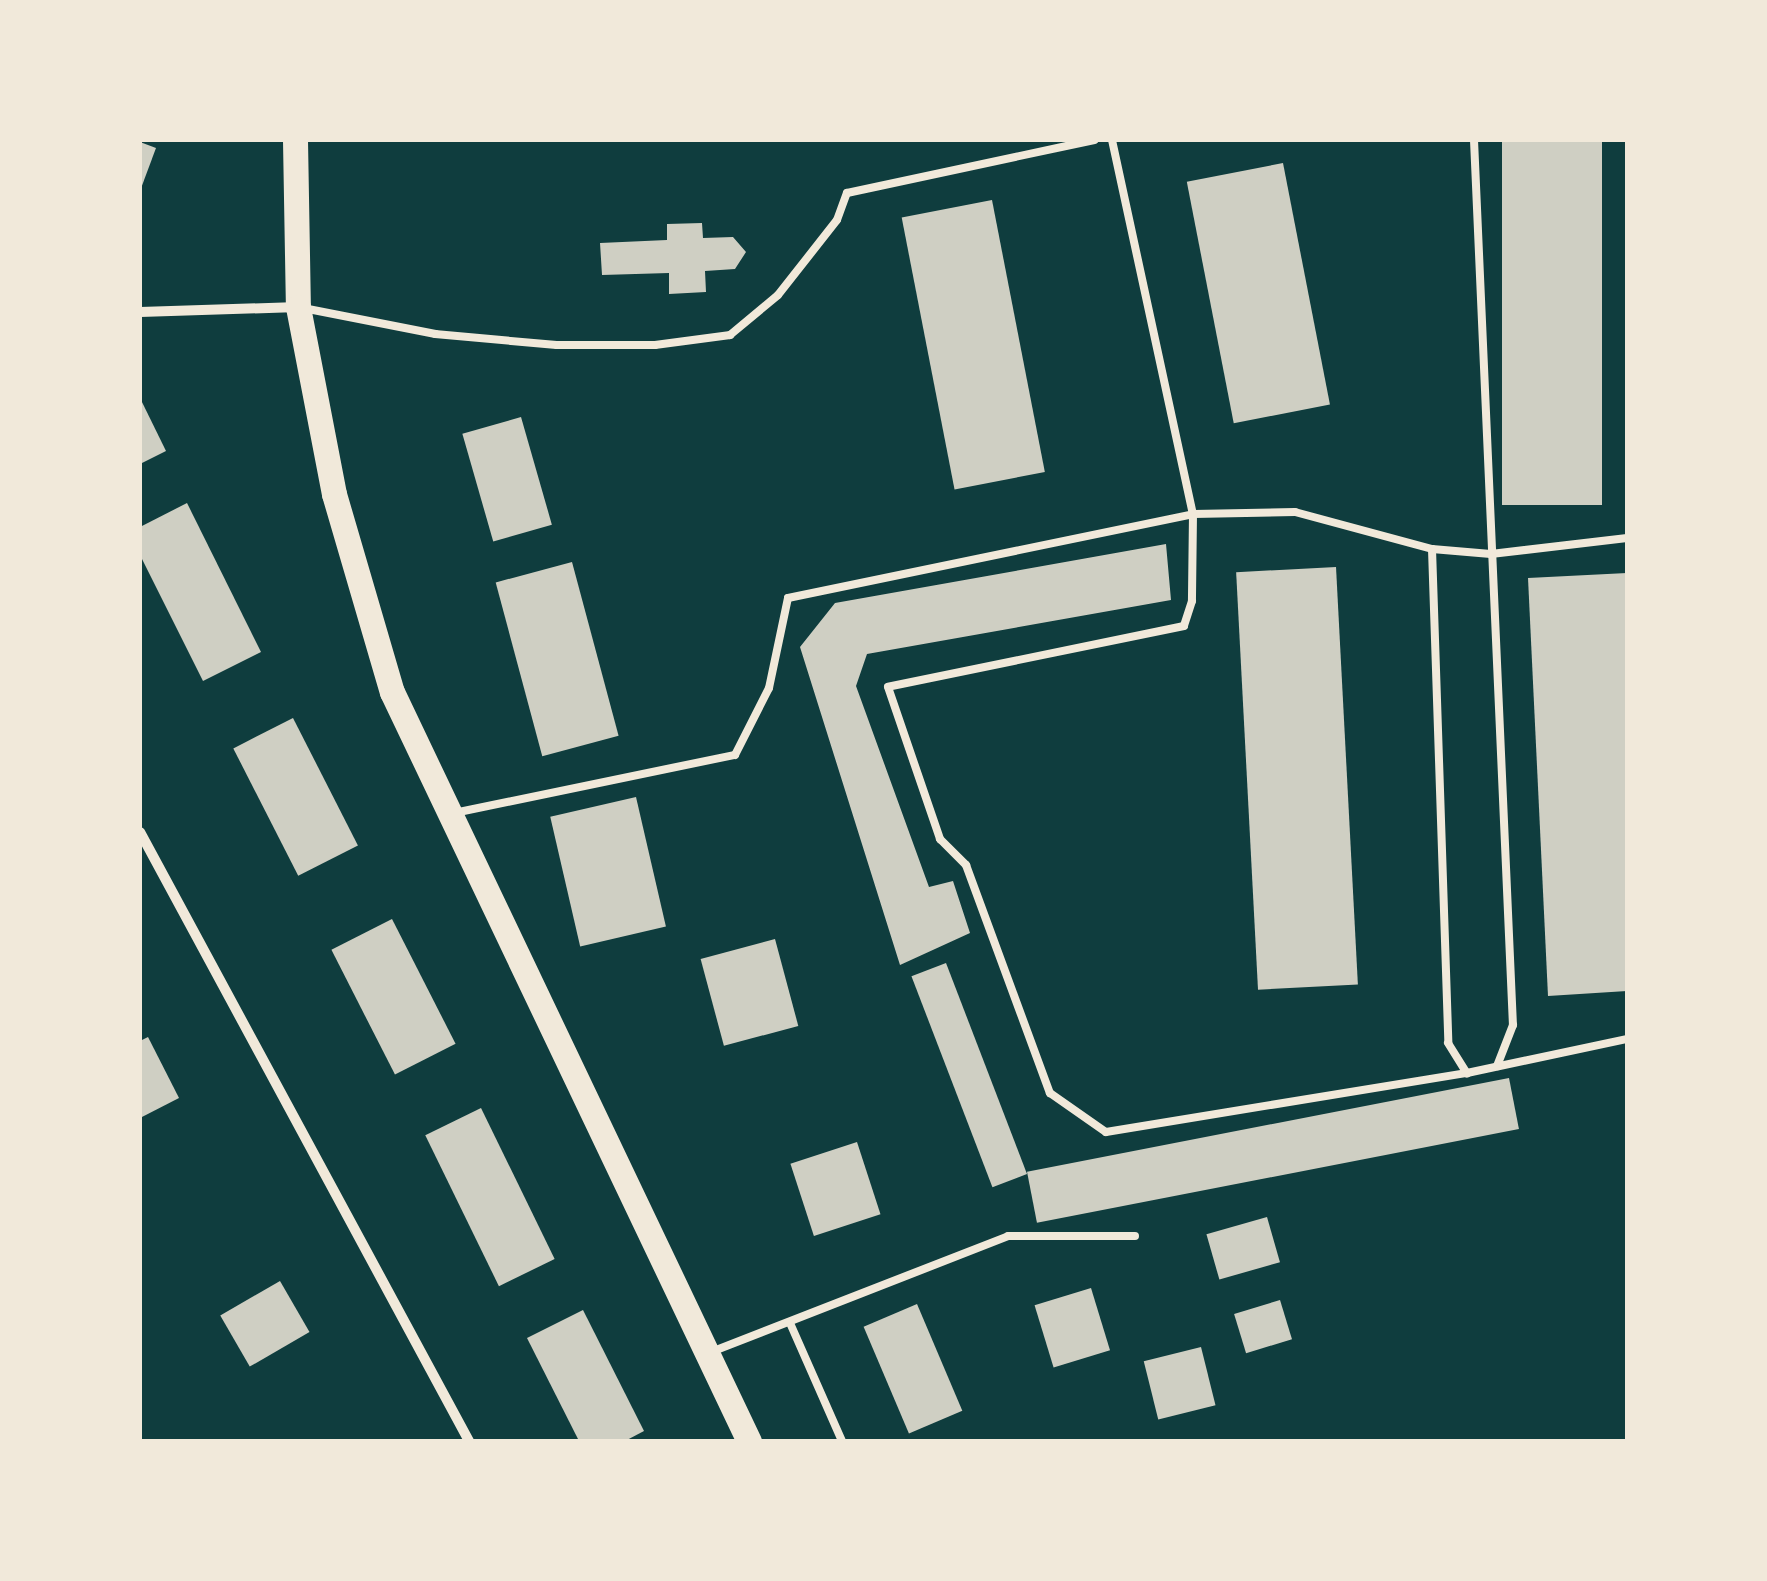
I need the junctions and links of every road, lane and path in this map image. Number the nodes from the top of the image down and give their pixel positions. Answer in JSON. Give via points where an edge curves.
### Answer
{"nodes":[{"id":1,"x":295,"y":140,"type":"edge"},
{"id":2,"x":1094,"y":140,"type":"edge"},
{"id":3,"x":1112,"y":140,"type":"edge"},
{"id":4,"x":1474,"y":140,"type":"edge"},
{"id":5,"x":298,"y":308,"type":"junction"},
{"id":6,"x":140,"y":312,"type":"edge"},
{"id":7,"x":1193,"y":514,"type":"junction"},
{"id":8,"x":1627,"y":538,"type":"edge"},
{"id":9,"x":1432,"y":549,"type":"junction"},
{"id":10,"x":1491,"y":554,"type":"junction"},
{"id":11,"x":450,"y":814,"type":"junction"},
{"id":12,"x":140,"y":832,"type":"edge"},
{"id":13,"x":1627,"y":1039,"type":"edge"},
{"id":14,"x":1497,"y":1066,"type":"junction"},
{"id":15,"x":1467,"y":1073,"type":"junction"},
{"id":16,"x":1135,"y":1236,"type":"dead end"},
{"id":17,"x":790,"y":1323,"type":"junction"},
{"id":18,"x":710,"y":1352,"type":"junction"},
{"id":19,"x":741,"y":1438,"type":"edge"},
{"id":20,"x":469,"y":1441,"type":"edge"},
{"id":21,"x":842,"y":1441,"type":"edge"}],
"edges":[{"from":1,"to":5,"type":"main road"},
{"from":2,"to":5,"type":"lane","via":[[847,193],[837,220],[778,294],[730,335],[655,345],[557,345],[435,334]]},
{"from":3,"to":7,"type":"lane"},
{"from":4,"to":10,"type":"lane"},
{"from":5,"to":6,"type":"street"},
{"from":5,"to":11,"type":"main road","via":[[334,494],[387,674]]},
{"from":7,"to":9,"type":"lane","via":[[1296,512]]},
{"from":7,"to":11,"type":"lane","via":[[788,598],[769,688],[734,755]]},
{"from":7,"to":15,"type":"lane","via":[[1192,601],[1184,626],[888,687],[940,839],[966,865],[1050,1093],[1106,1132]]},
{"from":8,"to":10,"type":"lane"},
{"from":9,"to":10,"type":"lane"},
{"from":9,"to":15,"type":"lane","via":[[1448,1043]]},
{"from":10,"to":14,"type":"lane","via":[[1513,1024]]},
{"from":11,"to":18,"type":"main road"},
{"from":12,"to":20,"type":"street"},
{"from":13,"to":14,"type":"lane"},
{"from":14,"to":15,"type":"lane"},
{"from":16,"to":17,"type":"lane","via":[[1008,1236]]},
{"from":17,"to":18,"type":"lane"},
{"from":17,"to":21,"type":"lane"},
{"from":18,"to":19,"type":"main road"}]}
